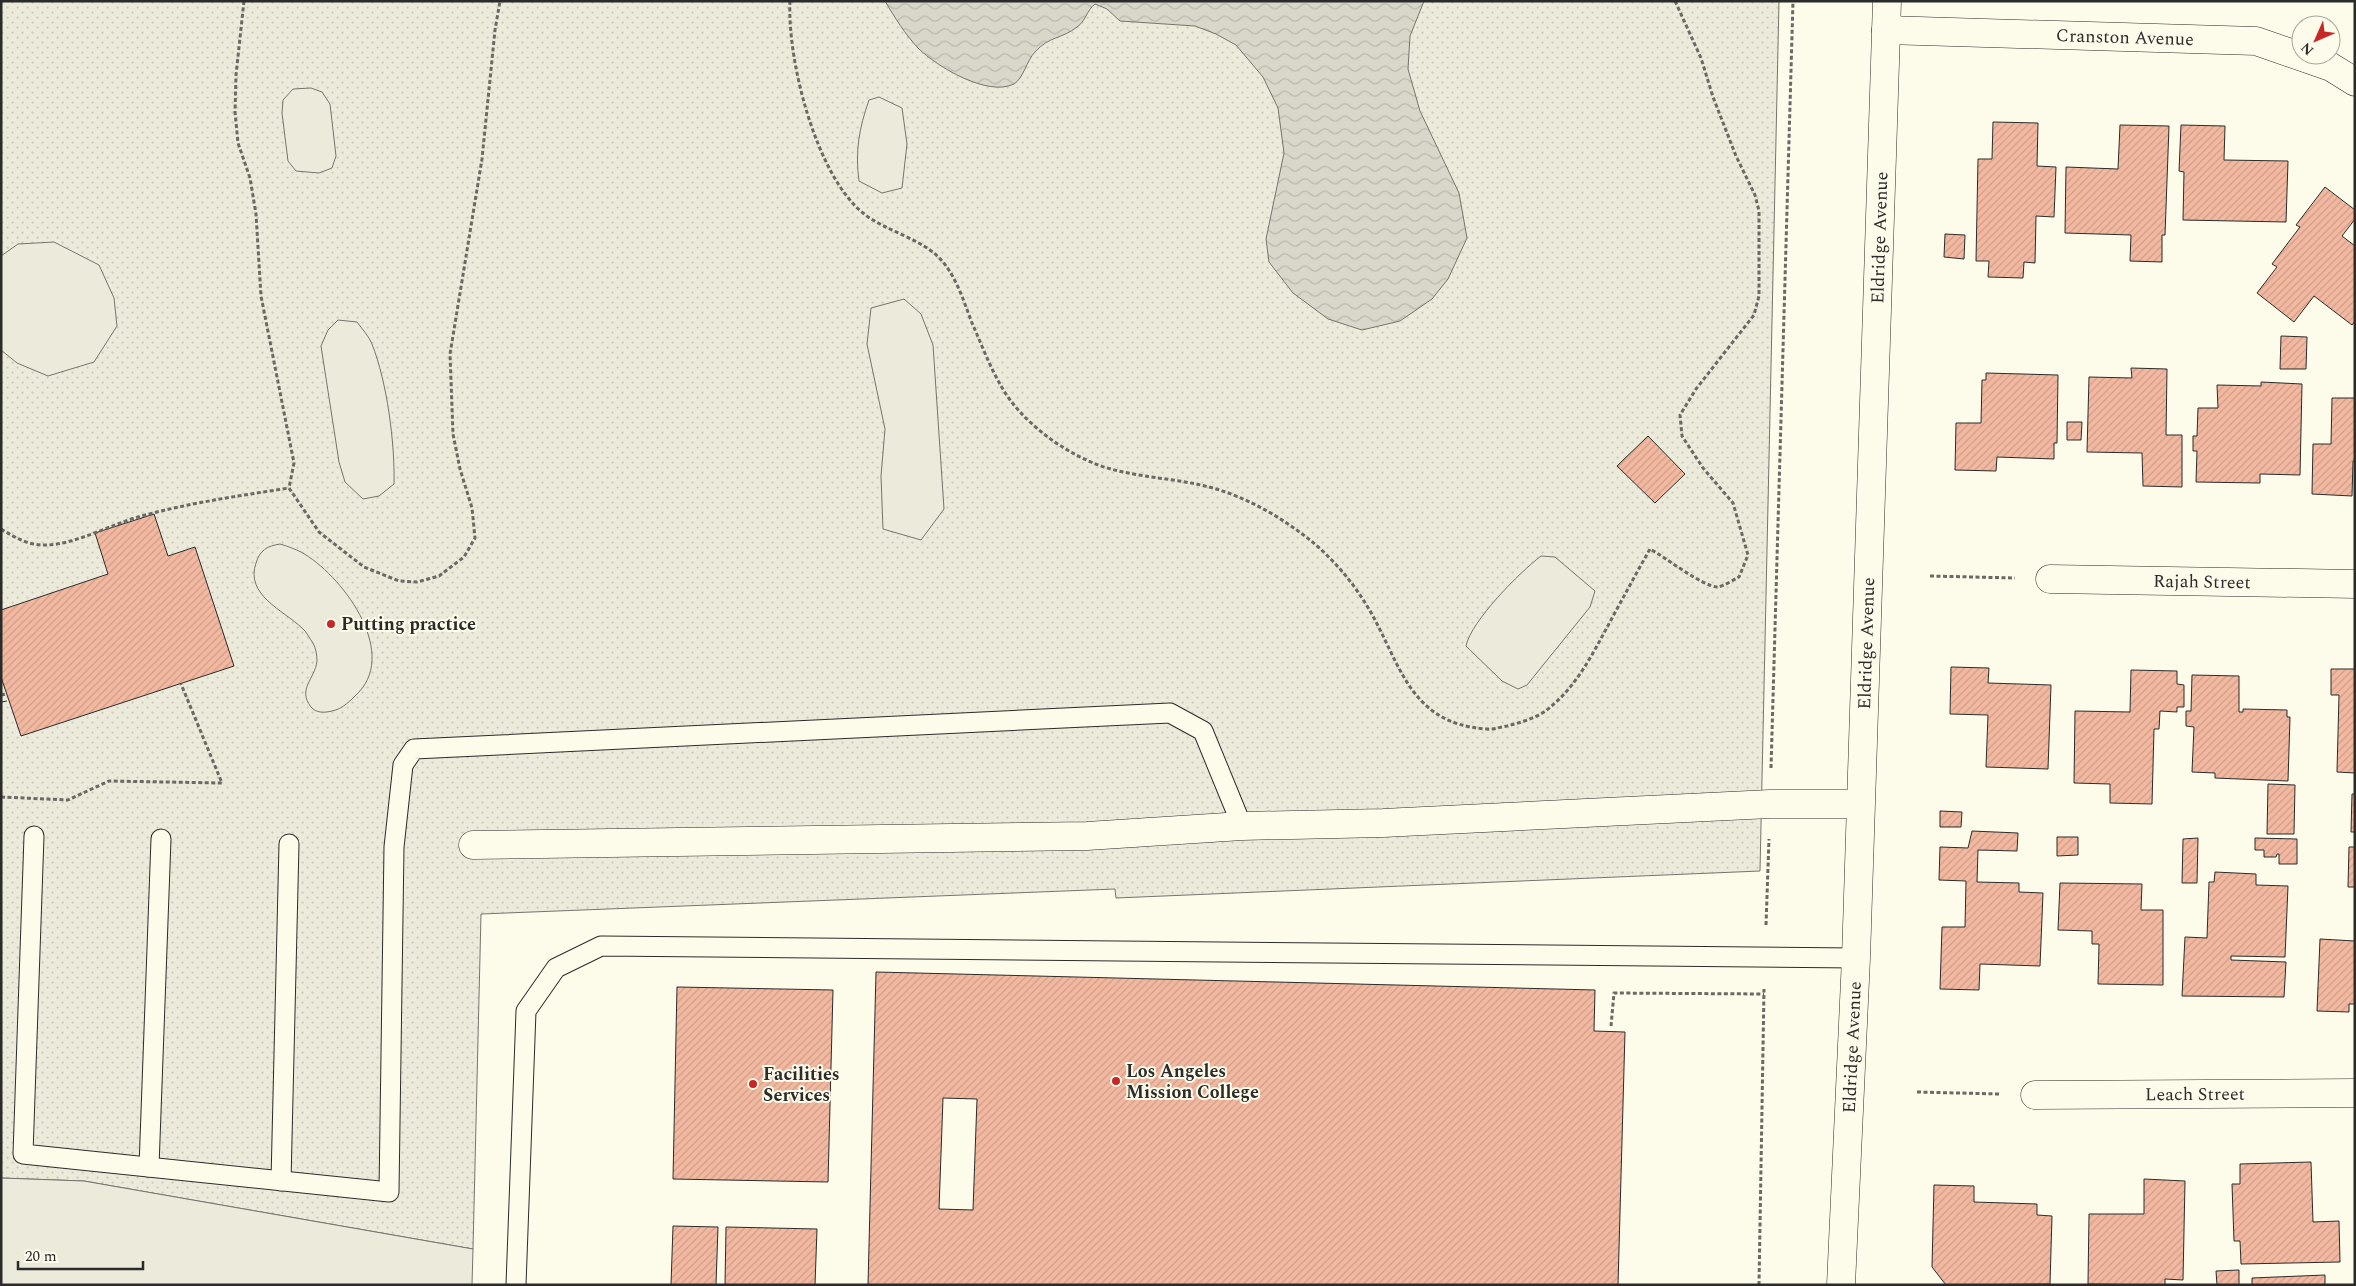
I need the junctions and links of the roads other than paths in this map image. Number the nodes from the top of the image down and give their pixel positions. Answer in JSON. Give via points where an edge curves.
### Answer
{"nodes":[{"id":1,"x":1887,"y":1,"type":"edge"},
{"id":2,"x":1886,"y":30,"type":"junction"},
{"id":3,"x":2355,"y":82,"type":"edge"},
{"id":4,"x":2050,"y":579,"type":"road end"},
{"id":5,"x":2355,"y":584,"type":"edge"},
{"id":6,"x":1859,"y":804,"type":"junction"},
{"id":7,"x":1242,"y":826,"type":"junction"},
{"id":8,"x":34,"y":836,"type":"dead end"},
{"id":9,"x":161,"y":840,"type":"dead end"},
{"id":10,"x":289,"y":844,"type":"dead end"},
{"id":11,"x":473,"y":845,"type":"dead end"},
{"id":12,"x":1856,"y":958,"type":"junction"},
{"id":13,"x":2355,"y":1093,"type":"edge"},
{"id":14,"x":2035,"y":1095,"type":"road end"},
{"id":15,"x":149,"y":1167,"type":"junction"},
{"id":16,"x":281,"y":1181,"type":"junction"},
{"id":17,"x":516,"y":1285,"type":"edge"},
{"id":18,"x":1841,"y":1285,"type":"edge"}],
"edges":[{"from":1,"to":2,"type":"street","name":"Eldridge Avenue"},
{"from":2,"to":3,"type":"street","name":"Cranston Avenue","via":[[2256,41],[2331,67]]},
{"from":2,"to":6,"type":"street","name":"Eldridge Avenue"},
{"from":4,"to":5,"type":"street","name":"Rajah Street"},
{"from":6,"to":7,"type":"street","via":[[1770,804]]},
{"from":6,"to":12,"type":"street","name":"Eldridge Avenue"},
{"from":7,"to":11,"type":"street","via":[[1087,836]]},
{"from":7,"to":16,"type":"lane","via":[[1203,730],[1170,714],[414,749],[403,765],[394,847],[389,1192]]},
{"from":8,"to":15,"type":"lane","via":[[23,1154]]},
{"from":9,"to":15,"type":"lane"},
{"from":10,"to":16,"type":"lane"},
{"from":12,"to":17,"type":"lane","via":[[601,946],[556,968],[526,1011]]},
{"from":12,"to":18,"type":"street","name":"Eldridge Avenue"},
{"from":13,"to":14,"type":"street","name":"Leach Street"},
{"from":15,"to":16,"type":"lane"}]}
